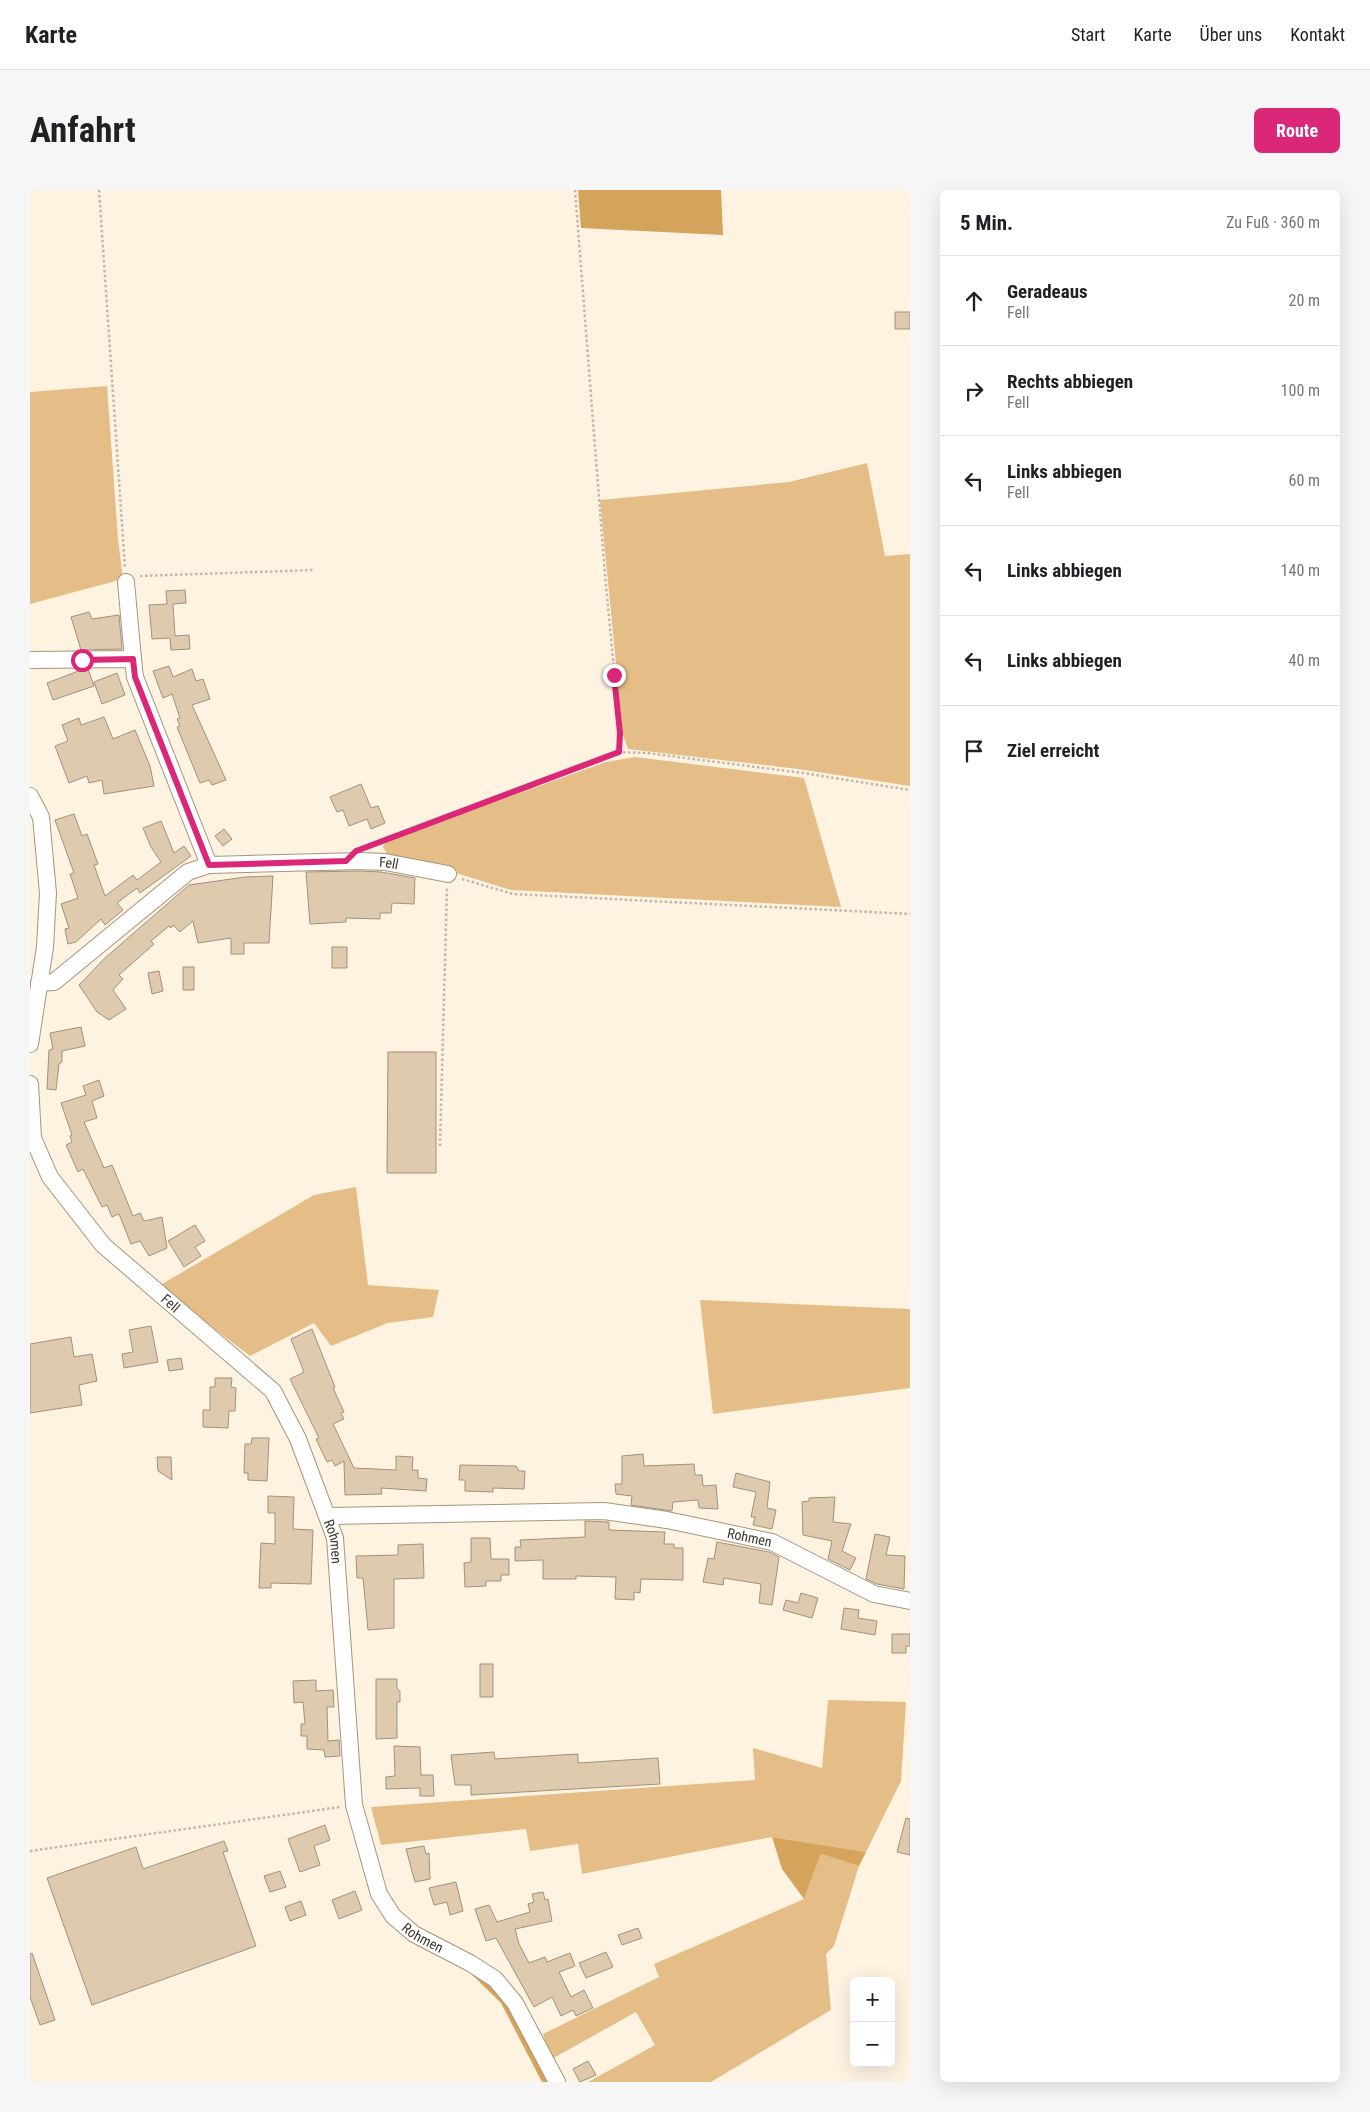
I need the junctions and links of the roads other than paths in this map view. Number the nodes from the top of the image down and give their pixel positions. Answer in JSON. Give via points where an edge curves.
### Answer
{"nodes":[{"id":1,"x":126,"y":579,"type":"road end"},
{"id":2,"x":133,"y":659,"type":"junction"},
{"id":3,"x":30,"y":660,"type":"edge"},
{"id":4,"x":30,"y":796,"type":"edge"},
{"id":5,"x":209,"y":865,"type":"junction"},
{"id":6,"x":448,"y":874,"type":"road end"},
{"id":7,"x":39,"y":983,"type":"junction"},
{"id":8,"x":30,"y":1044,"type":"edge"},
{"id":9,"x":30,"y":1084,"type":"edge"},
{"id":10,"x":328,"y":1516,"type":"junction"},
{"id":11,"x":910,"y":1601,"type":"edge"},
{"id":12,"x":557,"y":2082,"type":"edge"}],
"edges":[{"from":1,"to":2,"type":"street"},
{"from":2,"to":3,"type":"street"},
{"from":2,"to":5,"type":"street","via":[[135,677]]},
{"from":4,"to":7,"type":"street","via":[[41,817],[48,893]]},
{"from":5,"to":6,"type":"street","name":"Fell","via":[[385,862]]},
{"from":5,"to":7,"type":"street","name":"Fell","via":[[188,872],[54,982]]},
{"from":7,"to":8,"type":"street"},
{"from":9,"to":10,"type":"street","name":"Fell","via":[[33,1138],[50,1178],[103,1245],[273,1391],[298,1438]]},
{"from":10,"to":11,"type":"street","name":"Rohmen","via":[[604,1511],[667,1520],[772,1542],[874,1594]]},
{"from":10,"to":12,"type":"street","name":"Rohmen","via":[[335,1538],[354,1805],[378,1894],[393,1916],[414,1934],[470,1962],[495,1979],[515,2003]]}]}
